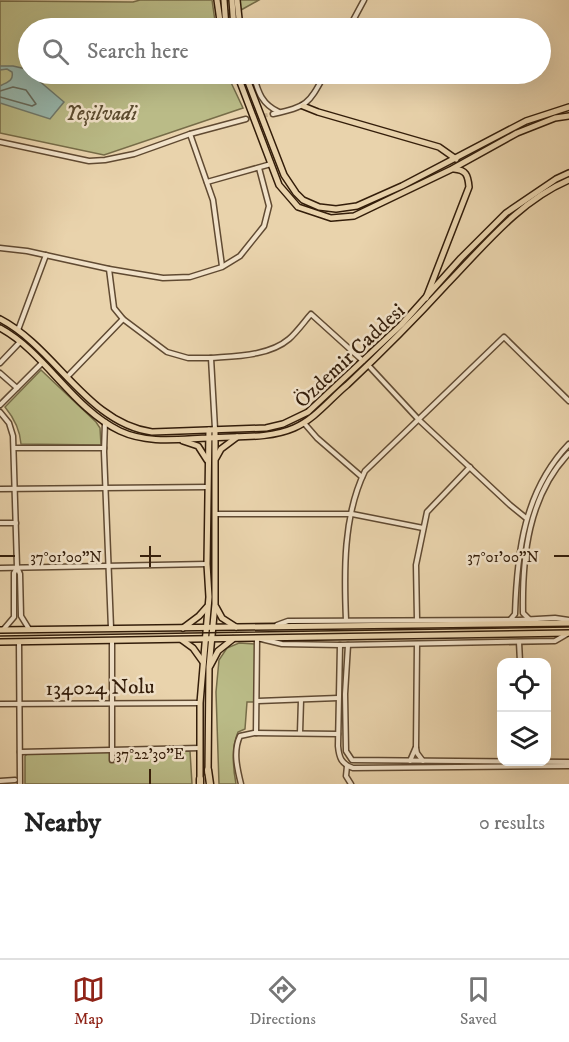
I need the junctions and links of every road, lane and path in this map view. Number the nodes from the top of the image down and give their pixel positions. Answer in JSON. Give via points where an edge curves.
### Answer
{"nodes":[{"id":1,"x":217,"y":0,"type":"edge"},
{"id":2,"x":224,"y":0,"type":"edge"},
{"id":3,"x":232,"y":0,"type":"edge"},
{"id":4,"x":237,"y":0,"type":"edge"},
{"id":5,"x":364,"y":0,"type":"edge"},
{"id":6,"x":220,"y":18,"type":"edge"},
{"id":7,"x":225,"y":18,"type":"edge"},
{"id":8,"x":233,"y":18,"type":"edge"},
{"id":9,"x":239,"y":18,"type":"edge"},
{"id":10,"x":354,"y":18,"type":"edge"},
{"id":11,"x":240,"y":84,"type":"edge"},
{"id":12,"x":249,"y":84,"type":"edge"},
{"id":13,"x":256,"y":84,"type":"edge"},
{"id":14,"x":319,"y":84,"type":"edge"},
{"id":15,"x":303,"y":106,"type":"junction"},
{"id":16,"x":569,"y":107,"type":"edge"},
{"id":17,"x":280,"y":113,"type":"junction"},
{"id":18,"x":273,"y":114,"type":"tunnel mouth"},
{"id":19,"x":569,"y":116,"type":"edge"},
{"id":20,"x":246,"y":119,"type":"tunnel mouth"},
{"id":21,"x":190,"y":134,"type":"junction"},
{"id":22,"x":0,"y":142,"type":"edge"},
{"id":23,"x":456,"y":159,"type":"junction"},
{"id":24,"x":272,"y":164,"type":"junction"},
{"id":25,"x":259,"y":168,"type":"junction"},
{"id":26,"x":452,"y":168,"type":"junction"},
{"id":27,"x":569,"y":173,"type":"edge"},
{"id":28,"x":569,"y":180,"type":"edge"},
{"id":29,"x":207,"y":182,"type":"junction"},
{"id":30,"x":0,"y":248,"type":"edge"},
{"id":31,"x":46,"y":255,"type":"junction"},
{"id":32,"x":222,"y":267,"type":"junction"},
{"id":33,"x":109,"y":269,"type":"junction"},
{"id":34,"x":424,"y":301,"type":"junction"},
{"id":35,"x":0,"y":319,"type":"edge"},
{"id":36,"x":123,"y":319,"type":"junction"},
{"id":37,"x":0,"y":328,"type":"edge"},
{"id":38,"x":18,"y":330,"type":"junction"},
{"id":39,"x":20,"y":341,"type":"junction"},
{"id":40,"x":211,"y":358,"type":"junction"},
{"id":41,"x":0,"y":363,"type":"edge"},
{"id":42,"x":42,"y":363,"type":"junction"},
{"id":43,"x":366,"y":363,"type":"junction"},
{"id":44,"x":0,"y":373,"type":"edge"},
{"id":45,"x":68,"y":376,"type":"junction"},
{"id":46,"x":17,"y":388,"type":"junction"},
{"id":47,"x":569,"y":401,"type":"edge"},
{"id":48,"x":0,"y":405,"type":"edge"},
{"id":49,"x":0,"y":412,"type":"edge"},
{"id":50,"x":419,"y":420,"type":"junction"},
{"id":51,"x":105,"y":422,"type":"junction"},
{"id":52,"x":304,"y":423,"type":"junction"},
{"id":53,"x":212,"y":430,"type":"junction"},
{"id":54,"x":238,"y":436,"type":"junction"},
{"id":55,"x":212,"y":437,"type":"junction"},
{"id":56,"x":179,"y":439,"type":"junction"},
{"id":57,"x":569,"y":444,"type":"edge"},
{"id":58,"x":14,"y":448,"type":"junction"},
{"id":59,"x":104,"y":448,"type":"junction"},
{"id":60,"x":569,"y":453,"type":"edge"},
{"id":61,"x":215,"y":459,"type":"junction"},
{"id":62,"x":208,"y":462,"type":"junction"},
{"id":63,"x":470,"y":467,"type":"junction"},
{"id":64,"x":362,"y":477,"type":"junction"},
{"id":65,"x":208,"y":487,"type":"junction"},
{"id":66,"x":16,"y":488,"type":"junction"},
{"id":67,"x":106,"y":488,"type":"junction"},
{"id":68,"x":0,"y":489,"type":"edge"},
{"id":69,"x":215,"y":514,"type":"junction"},
{"id":70,"x":352,"y":514,"type":"junction"},
{"id":71,"x":526,"y":518,"type":"junction"},
{"id":72,"x":0,"y":523,"type":"edge"},
{"id":73,"x":16,"y":523,"type":"junction"},
{"id":74,"x":423,"y":528,"type":"junction"},
{"id":75,"x":207,"y":564,"type":"junction"},
{"id":76,"x":110,"y":565,"type":"junction"},
{"id":77,"x":17,"y":567,"type":"junction"},
{"id":78,"x":0,"y":568,"type":"edge"},
{"id":79,"x":211,"y":605,"type":"junction"},
{"id":80,"x":523,"y":613,"type":"junction"},
{"id":81,"x":515,"y":614,"type":"junction"},
{"id":82,"x":417,"y":619,"type":"junction"},
{"id":83,"x":530,"y":619,"type":"junction"},
{"id":84,"x":346,"y":620,"type":"junction"},
{"id":85,"x":510,"y":620,"type":"junction"},
{"id":86,"x":569,"y":622,"type":"edge"},
{"id":87,"x":183,"y":628,"type":"junction"},
{"id":88,"x":210,"y":628,"type":"junction"},
{"id":89,"x":238,"y":628,"type":"junction"},
{"id":90,"x":267,"y":628,"type":"junction"},
{"id":91,"x":111,"y":629,"type":"junction"},
{"id":92,"x":2,"y":630,"type":"edge"},
{"id":93,"x":30,"y":630,"type":"junction"},
{"id":94,"x":569,"y":633,"type":"edge"},
{"id":95,"x":234,"y":638,"type":"junction"},
{"id":96,"x":257,"y":638,"type":"junction"},
{"id":97,"x":208,"y":639,"type":"junction"},
{"id":98,"x":180,"y":640,"type":"junction"},
{"id":99,"x":112,"y":641,"type":"junction"},
{"id":100,"x":0,"y":642,"type":"edge"},
{"id":101,"x":19,"y":642,"type":"junction"},
{"id":102,"x":519,"y":642,"type":"junction"},
{"id":103,"x":417,"y":644,"type":"junction"},
{"id":104,"x":340,"y":645,"type":"junction"},
{"id":105,"x":348,"y":645,"type":"junction"},
{"id":106,"x":340,"y":652,"type":"junction"},
{"id":107,"x":348,"y":652,"type":"junction"},
{"id":108,"x":520,"y":658,"type":"edge"},
{"id":109,"x":203,"y":663,"type":"junction"},
{"id":110,"x":209,"y":667,"type":"junction"},
{"id":111,"x":338,"y":698,"type":"junction"},
{"id":112,"x":301,"y":700,"type":"junction"},
{"id":113,"x":258,"y":701,"type":"junction"},
{"id":114,"x":111,"y":702,"type":"junction"},
{"id":115,"x":200,"y":703,"type":"junction"},
{"id":116,"x":0,"y":704,"type":"edge"},
{"id":117,"x":19,"y":704,"type":"junction"},
{"id":118,"x":256,"y":733,"type":"junction"},
{"id":119,"x":300,"y":733,"type":"junction"},
{"id":120,"x":338,"y":734,"type":"junction"},
{"id":121,"x":416,"y":747,"type":"junction"},
{"id":122,"x":200,"y":748,"type":"junction"},
{"id":123,"x":112,"y":750,"type":"junction"},
{"id":124,"x":20,"y":752,"type":"junction"},
{"id":125,"x":112,"y":760,"type":"dead end"},
{"id":126,"x":410,"y":761,"type":"junction"},
{"id":127,"x":423,"y":761,"type":"junction"},
{"id":128,"x":497,"y":762,"type":"edge"},
{"id":129,"x":551,"y":763,"type":"edge"},
{"id":130,"x":569,"y":764,"type":"edge"},
{"id":131,"x":347,"y":766,"type":"junction"},
{"id":132,"x":208,"y":770,"type":"joint"},
{"id":133,"x":15,"y":780,"type":"dead end"},
{"id":134,"x":0,"y":781,"type":"edge"},
{"id":135,"x":200,"y":782,"type":"edge"},
{"id":136,"x":20,"y":784,"type":"edge"},
{"id":137,"x":210,"y":784,"type":"edge"},
{"id":138,"x":240,"y":784,"type":"edge"},
{"id":139,"x":351,"y":784,"type":"edge"}],
"edges":[{"from":1,"to":6,"type":"main road"},
{"from":2,"to":7,"type":"main road"},
{"from":3,"to":8,"type":"main road"},
{"from":4,"to":9,"type":"main road"},
{"from":5,"to":10,"type":"street"},
{"from":11,"to":24,"type":"main road"},
{"from":12,"to":23,"type":"main road","via":[[284,175],[303,200],[318,207],[357,206]]},
{"from":13,"to":17,"type":"street","via":[[266,105]]},
{"from":14,"to":15,"type":"street"},
{"from":15,"to":17,"type":"street"},
{"from":15,"to":23,"type":"main road","via":[[439,147]]},
{"from":16,"to":23,"type":"main road","via":[[526,121]]},
{"from":17,"to":18,"type":"street"},
{"from":19,"to":26,"type":"main road","via":[[517,133]]},
{"from":20,"to":21,"type":"street"},
{"from":21,"to":22,"type":"street","via":[[134,154],[98,161]]},
{"from":21,"to":29,"type":"street"},
{"from":24,"to":25,"type":"street"},
{"from":24,"to":26,"type":"main road","via":[[289,199],[298,207],[331,218],[354,216]]},
{"from":25,"to":29,"type":"street"},
{"from":25,"to":32,"type":"street","via":[[269,206],[264,226],[240,256]]},
{"from":26,"to":34,"type":"main road","via":[[466,173],[469,187]]},
{"from":27,"to":34,"type":"main road","name":"Özdemir Caddesi","via":[[506,213]]},
{"from":28,"to":43,"type":"main road","name":"Özdemir Caddesi","via":[[520,210],[396,338]]},
{"from":29,"to":32,"type":"street"},
{"from":30,"to":31,"type":"street"},
{"from":31,"to":33,"type":"street"},
{"from":31,"to":38,"type":"street"},
{"from":32,"to":33,"type":"street","via":[[190,277],[163,278]]},
{"from":33,"to":36,"type":"street","via":[[114,308]]},
{"from":34,"to":43,"type":"main road","name":"Özdemir Caddesi"},
{"from":35,"to":38,"type":"main road","name":"Özdemir Caddesi"},
{"from":36,"to":40,"type":"street","via":[[167,352],[188,358]]},
{"from":36,"to":45,"type":"street"},
{"from":37,"to":39,"type":"main road","name":"Özdemir Caddesi"},
{"from":38,"to":45,"type":"main road","name":"Özdemir Caddesi"},
{"from":39,"to":41,"type":"street"},
{"from":39,"to":42,"type":"main road","name":"Özdemir Caddesi"},
{"from":40,"to":43,"type":"street","via":[[277,346],[288,340],[311,314]]},
{"from":40,"to":53,"type":"street"},
{"from":42,"to":46,"type":"street"},
{"from":42,"to":51,"type":"main road","name":"Özdemir Caddesi"},
{"from":43,"to":50,"type":"street"},
{"from":43,"to":52,"type":"main road","name":"Özdemir Caddesi"},
{"from":43,"to":53,"type":"main road","name":"Özdemir Caddesi","via":[[297,418],[266,428]]},
{"from":44,"to":46,"type":"street"},
{"from":45,"to":53,"type":"main road","name":"Özdemir Caddesi","via":[[101,410],[139,430]]},
{"from":46,"to":48,"type":"street"},
{"from":47,"to":50,"type":"street","via":[[504,336]]},
{"from":49,"to":58,"type":"street","via":[[9,423]]},
{"from":50,"to":63,"type":"street"},
{"from":50,"to":64,"type":"street"},
{"from":51,"to":56,"type":"main road","name":"Özdemir Caddesi","via":[[135,437]]},
{"from":51,"to":59,"type":"street"},
{"from":52,"to":54,"type":"main road","name":"Özdemir Caddesi","via":[[279,432]]},
{"from":52,"to":64,"type":"street"},
{"from":53,"to":55,"type":"main road"},
{"from":54,"to":55,"type":"main road","name":"Özdemir Caddesi"},
{"from":54,"to":61,"type":"main road","via":[[220,449]]},
{"from":55,"to":56,"type":"main road","name":"Özdemir Caddesi"},
{"from":55,"to":61,"type":"main road"},
{"from":55,"to":62,"type":"main road"},
{"from":56,"to":62,"type":"main road","via":[[198,446]]},
{"from":57,"to":71,"type":"street","via":[[544,478]]},
{"from":58,"to":59,"type":"street"},
{"from":58,"to":66,"type":"street"},
{"from":59,"to":67,"type":"street"},
{"from":60,"to":80,"type":"street","via":[[550,481],[532,520],[523,569]]},
{"from":61,"to":69,"type":"main road"},
{"from":62,"to":65,"type":"main road"},
{"from":63,"to":71,"type":"street"},
{"from":63,"to":74,"type":"street","via":[[429,508]]},
{"from":64,"to":70,"type":"street"},
{"from":65,"to":67,"type":"street"},
{"from":65,"to":75,"type":"main road"},
{"from":66,"to":67,"type":"street"},
{"from":66,"to":68,"type":"street"},
{"from":66,"to":73,"type":"street"},
{"from":67,"to":76,"type":"street"},
{"from":69,"to":70,"type":"street"},
{"from":69,"to":79,"type":"main road"},
{"from":70,"to":74,"type":"street"},
{"from":70,"to":84,"type":"street","via":[[344,575]]},
{"from":71,"to":81,"type":"street","via":[[518,558]]},
{"from":72,"to":73,"type":"street"},
{"from":73,"to":77,"type":"street"},
{"from":74,"to":82,"type":"street","via":[[416,565]]},
{"from":75,"to":76,"type":"street"},
{"from":75,"to":79,"type":"main road"},
{"from":76,"to":77,"type":"street"},
{"from":76,"to":91,"type":"street"},
{"from":77,"to":78,"type":"street"},
{"from":77,"to":92,"type":"street","via":[[14,616]]},
{"from":77,"to":93,"type":"street","via":[[21,616]]},
{"from":79,"to":87,"type":"main road"},
{"from":79,"to":88,"type":"main road"},
{"from":79,"to":89,"type":"main road"},
{"from":80,"to":81,"type":"street"},
{"from":80,"to":83,"type":"street"},
{"from":81,"to":85,"type":"street"},
{"from":82,"to":84,"type":"street"},
{"from":82,"to":85,"type":"street"},
{"from":83,"to":85,"type":"street"},
{"from":83,"to":86,"type":"street"},
{"from":84,"to":90,"type":"street","via":[[288,621]]},
{"from":86,"to":90,"type":"main road"},
{"from":87,"to":88,"type":"main road"},
{"from":87,"to":91,"type":"main road"},
{"from":88,"to":89,"type":"main road"},
{"from":88,"to":97,"type":"main road"},
{"from":89,"to":90,"type":"main road"},
{"from":91,"to":93,"type":"main road"},
{"from":92,"to":93,"type":"main road"},
{"from":94,"to":96,"type":"main road"},
{"from":94,"to":102,"type":"street","via":[[555,641]]},
{"from":95,"to":96,"type":"main road"},
{"from":95,"to":97,"type":"main road"},
{"from":95,"to":110,"type":"main road","via":[[218,651]]},
{"from":96,"to":104,"type":"street","via":[[282,644]]},
{"from":96,"to":113,"type":"street"},
{"from":97,"to":98,"type":"main road"},
{"from":97,"to":109,"type":"main road"},
{"from":97,"to":110,"type":"main road"},
{"from":98,"to":99,"type":"main road"},
{"from":98,"to":109,"type":"main road","via":[[193,648]]},
{"from":99,"to":101,"type":"main road"},
{"from":99,"to":114,"type":"street"},
{"from":100,"to":101,"type":"main road"},
{"from":101,"to":117,"type":"street"},
{"from":102,"to":103,"type":"street"},
{"from":102,"to":108,"type":"street"},
{"from":103,"to":105,"type":"street"},
{"from":103,"to":121,"type":"street"},
{"from":104,"to":105,"type":"street"},
{"from":104,"to":106,"type":"street"},
{"from":105,"to":107,"type":"street"},
{"from":106,"to":107,"type":"street"},
{"from":106,"to":111,"type":"street"},
{"from":107,"to":126,"type":"street","via":[[348,755],[357,761]]},
{"from":109,"to":115,"type":"main road"},
{"from":110,"to":132,"type":"main road"},
{"from":111,"to":112,"type":"street"},
{"from":111,"to":120,"type":"street"},
{"from":112,"to":113,"type":"street"},
{"from":112,"to":119,"type":"street"},
{"from":113,"to":118,"type":"street"},
{"from":114,"to":115,"type":"street","name":"134024 Nolu"},
{"from":114,"to":117,"type":"street","name":"134024 Nolu"},
{"from":114,"to":123,"type":"street"},
{"from":115,"to":122,"type":"main road"},
{"from":116,"to":117,"type":"street","name":"134024 Nolu"},
{"from":117,"to":124,"type":"street"},
{"from":118,"to":119,"type":"street"},
{"from":118,"to":138,"type":"street","via":[[244,734],[238,740],[236,765]]},
{"from":119,"to":120,"type":"street"},
{"from":120,"to":131,"type":"street","via":[[340,760]]},
{"from":121,"to":126,"type":"street"},
{"from":121,"to":127,"type":"street"},
{"from":122,"to":123,"type":"street"},
{"from":122,"to":135,"type":"main road"},
{"from":123,"to":124,"type":"street"},
{"from":123,"to":125,"type":"street"},
{"from":124,"to":136,"type":"street"},
{"from":126,"to":127,"type":"street"},
{"from":127,"to":128,"type":"street"},
{"from":129,"to":130,"type":"street"},
{"from":130,"to":131,"type":"street"},
{"from":131,"to":139,"type":"street","via":[[346,776]]},
{"from":132,"to":137,"type":"highway"},
{"from":133,"to":134,"type":"street"}]}
